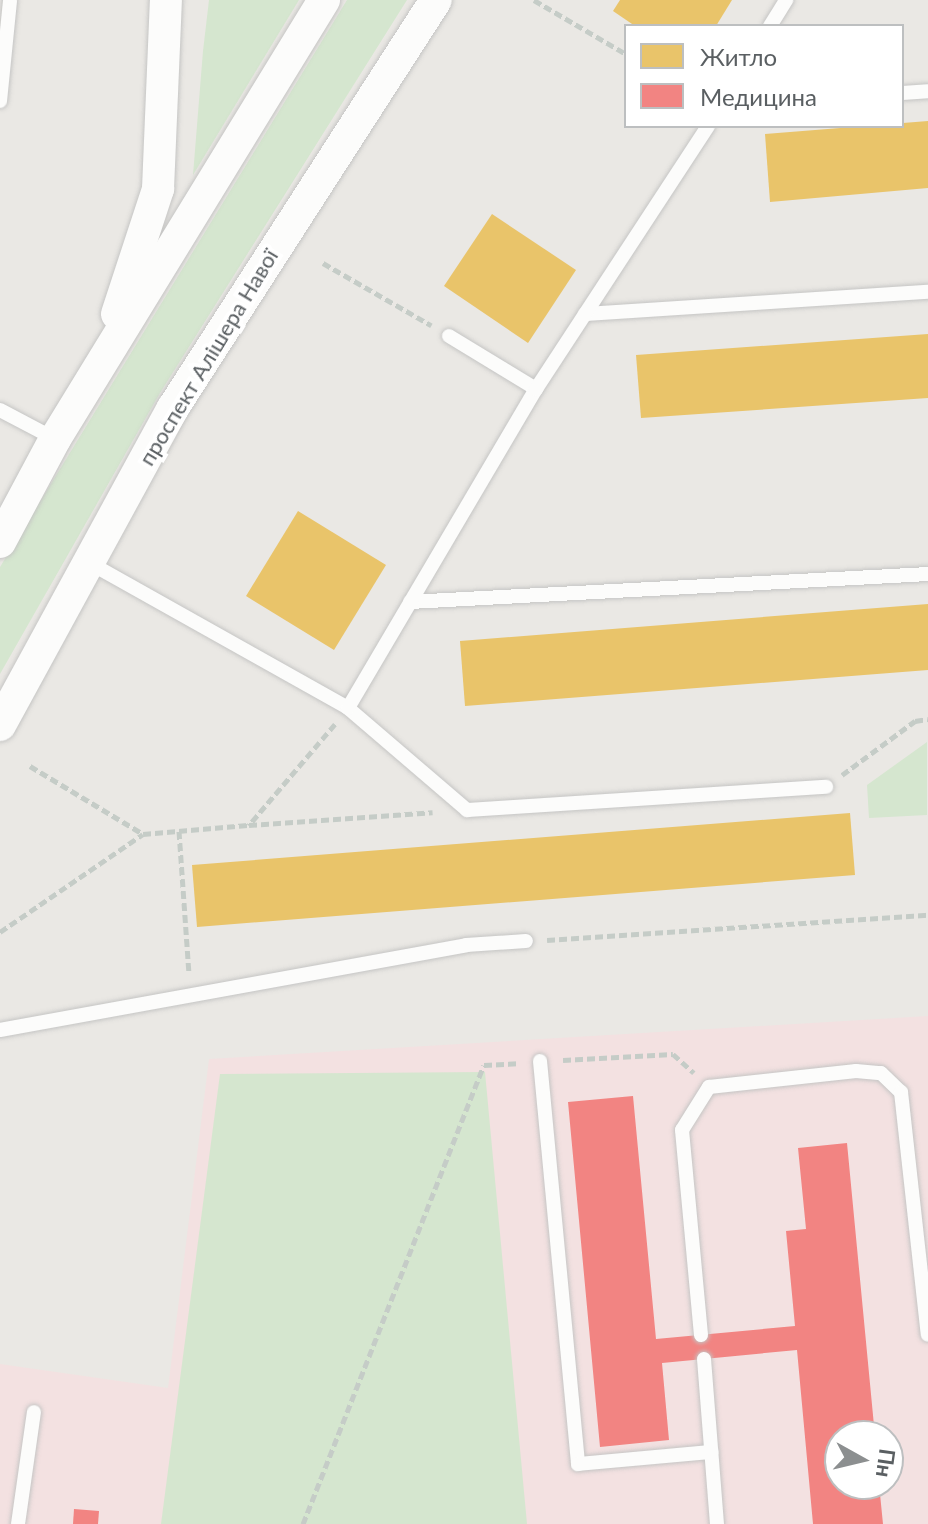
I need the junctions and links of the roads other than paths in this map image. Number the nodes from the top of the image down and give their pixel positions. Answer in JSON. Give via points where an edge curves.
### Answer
{"nodes":[{"id":1,"x":10,"y":0,"type":"edge"},
{"id":2,"x":166,"y":0,"type":"edge"},
{"id":3,"x":324,"y":0,"type":"edge"},
{"id":4,"x":436,"y":0,"type":"edge"},
{"id":5,"x":786,"y":0,"type":"edge"},
{"id":6,"x":771,"y":24,"type":"edge"},
{"id":7,"x":928,"y":91,"type":"edge"},
{"id":8,"x":904,"y":93,"type":"edge"},
{"id":9,"x":0,"y":101,"type":"edge"},
{"id":10,"x":707,"y":128,"type":"edge"},
{"id":11,"x":928,"y":292,"type":"edge"},
{"id":12,"x":585,"y":314,"type":"junction"},
{"id":13,"x":449,"y":336,"type":"road end"},
{"id":14,"x":102,"y":363,"type":"junction"},
{"id":15,"x":536,"y":389,"type":"junction"},
{"id":16,"x":0,"y":410,"type":"edge"},
{"id":17,"x":55,"y":439,"type":"junction"},
{"id":18,"x":0,"y":542,"type":"edge"},
{"id":19,"x":88,"y":562,"type":"junction"},
{"id":20,"x":928,"y":574,"type":"edge"},
{"id":21,"x":410,"y":602,"type":"junction"},
{"id":22,"x":7,"y":697,"type":"edge"},
{"id":23,"x":348,"y":708,"type":"junction"},
{"id":24,"x":0,"y":725,"type":"edge"},
{"id":25,"x":826,"y":787,"type":"road end"},
{"id":26,"x":526,"y":941,"type":"road end"},
{"id":27,"x":0,"y":1030,"type":"edge"},
{"id":28,"x":540,"y":1061,"type":"road end"},
{"id":29,"x":701,"y":1335,"type":"dead end"},
{"id":30,"x":928,"y":1335,"type":"edge"},
{"id":31,"x":704,"y":1359,"type":"dead end"},
{"id":32,"x":34,"y":1412,"type":"dead end"},
{"id":33,"x":711,"y":1452,"type":"junction"},
{"id":34,"x":18,"y":1524,"type":"edge"},
{"id":35,"x":717,"y":1524,"type":"edge"}],
"edges":[{"from":1,"to":9,"type":"lane"},
{"from":2,"to":14,"type":"street","via":[[158,189]]},
{"from":3,"to":14,"type":"street"},
{"from":4,"to":19,"type":"street","name":"проспект Алішера Навої","via":[[173,408]]},
{"from":5,"to":6,"type":"lane"},
{"from":7,"to":8,"type":"lane"},
{"from":10,"to":12,"type":"lane"},
{"from":11,"to":12,"type":"lane"},
{"from":12,"to":15,"type":"lane"},
{"from":13,"to":15,"type":"lane"},
{"from":14,"to":17,"type":"street"},
{"from":15,"to":21,"type":"lane"},
{"from":16,"to":17,"type":"lane"},
{"from":17,"to":18,"type":"street"},
{"from":19,"to":22,"type":"street","name":"проспект Алішера Навої"},
{"from":19,"to":23,"type":"lane"},
{"from":20,"to":21,"type":"lane"},
{"from":21,"to":23,"type":"lane"},
{"from":22,"to":24,"type":"street","name":"проспект Алішера Навої"},
{"from":23,"to":25,"type":"lane","via":[[467,810]]},
{"from":26,"to":27,"type":"lane","via":[[466,945]]},
{"from":28,"to":33,"type":"lane","via":[[578,1464]]},
{"from":29,"to":30,"type":"lane","via":[[682,1130],[709,1087],[856,1071],[881,1073],[901,1092]]},
{"from":31,"to":33,"type":"lane"},
{"from":32,"to":34,"type":"lane"},
{"from":33,"to":35,"type":"lane"}]}
